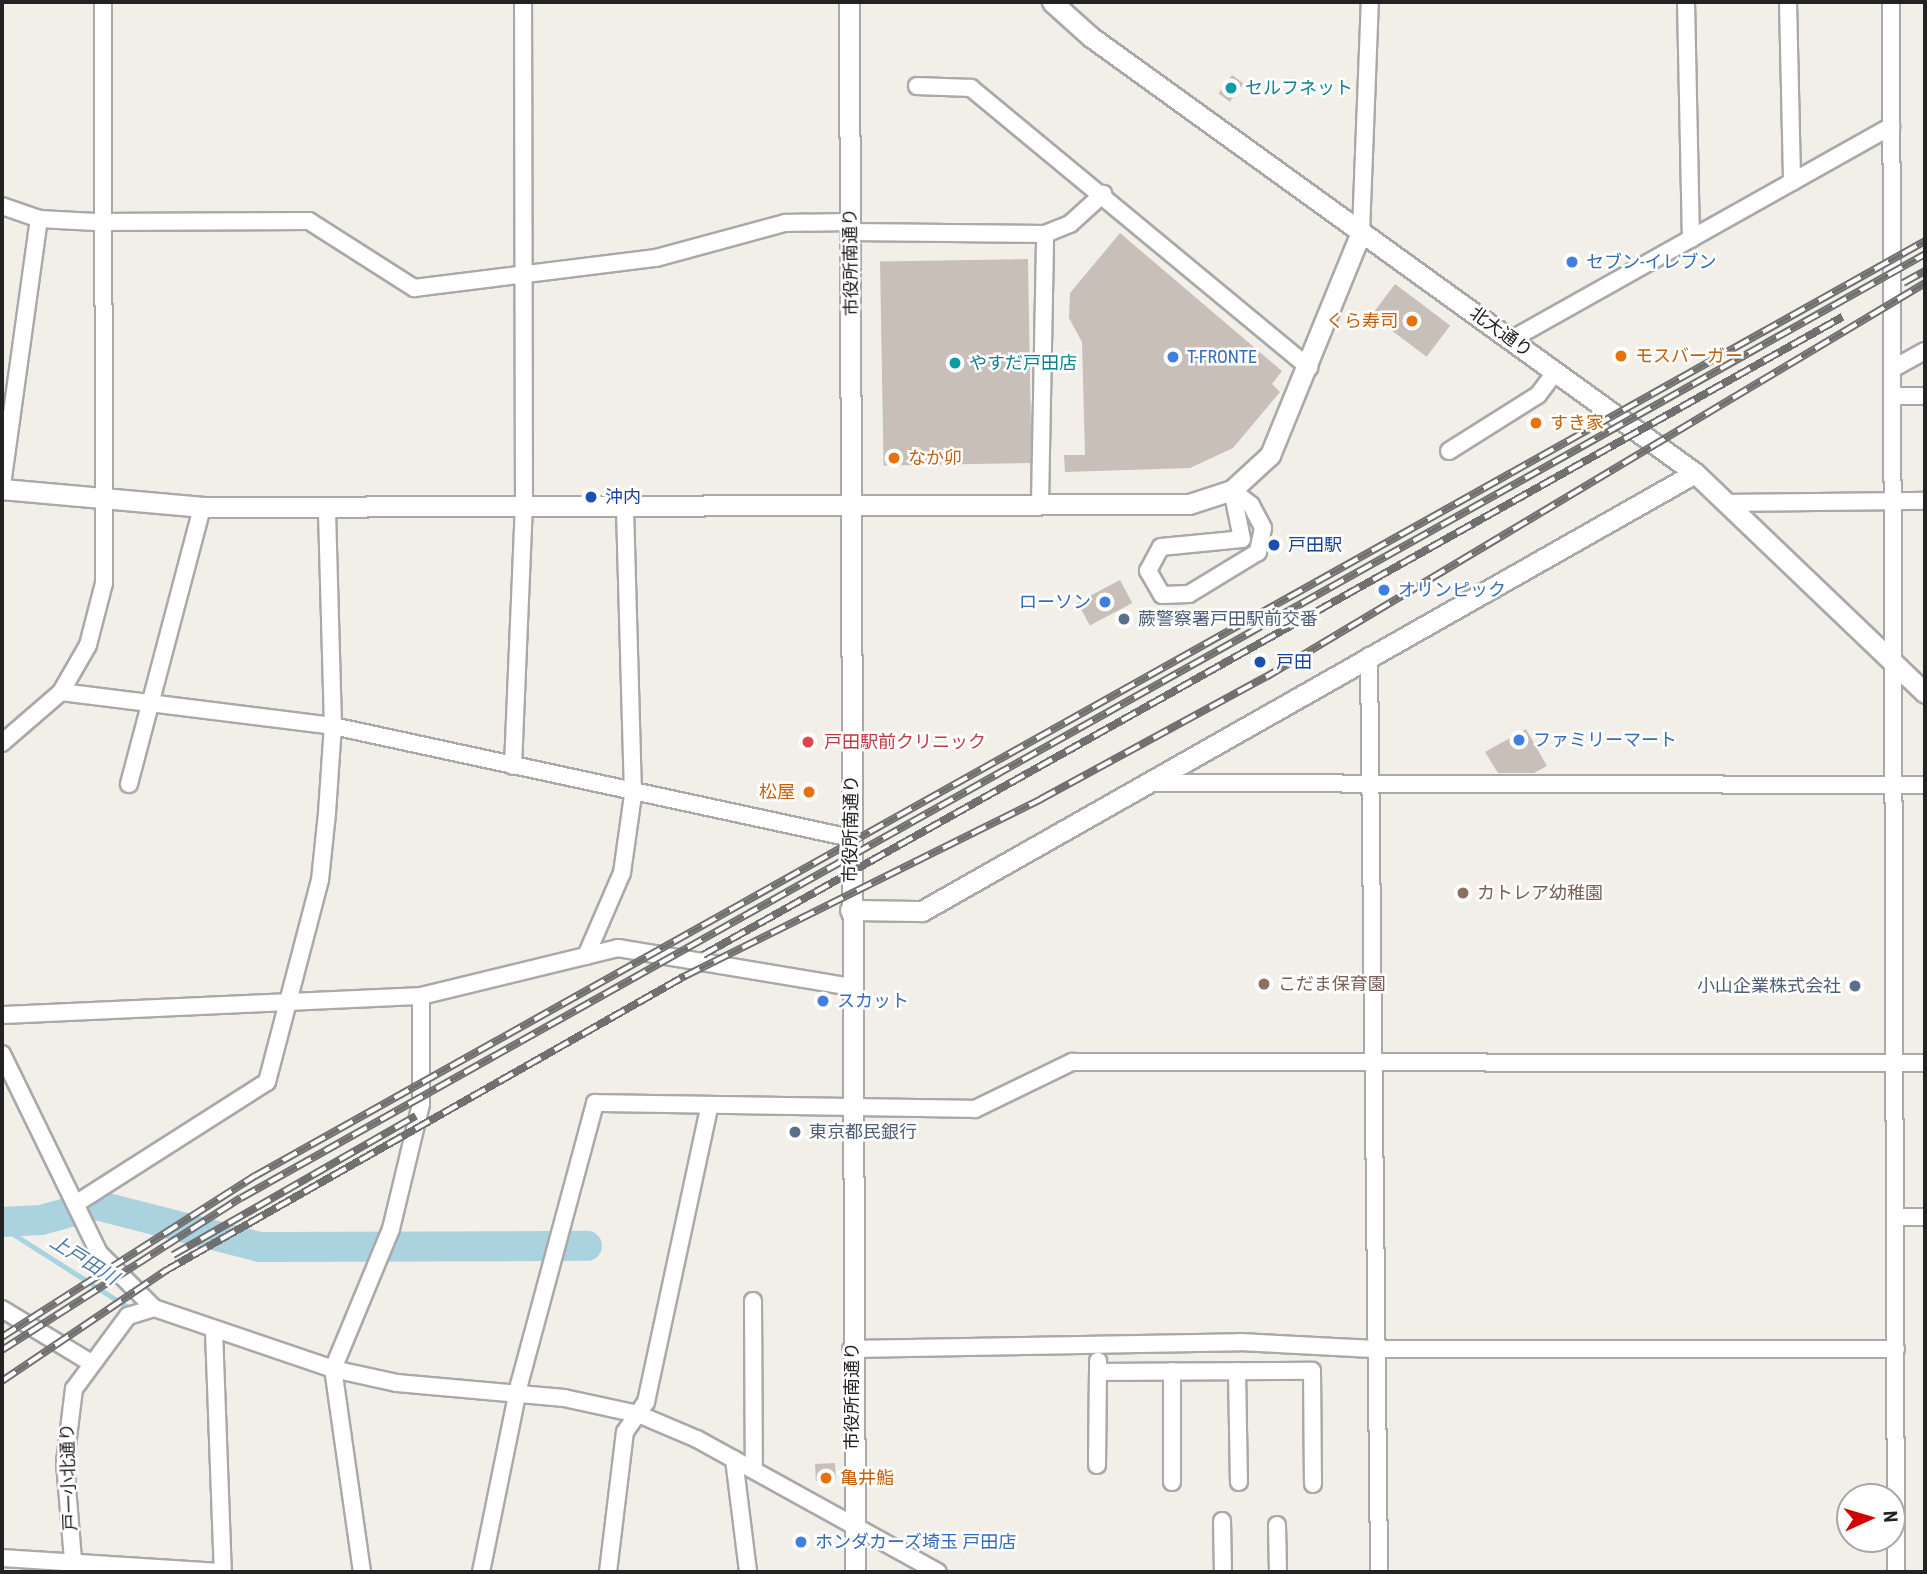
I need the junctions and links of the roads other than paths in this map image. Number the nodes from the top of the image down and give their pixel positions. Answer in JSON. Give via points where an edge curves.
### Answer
{"nodes":[{"id":1,"x":103,"y":2,"type":"edge"},
{"id":2,"x":523,"y":2,"type":"edge"},
{"id":3,"x":849,"y":2,"type":"edge"},
{"id":4,"x":1052,"y":2,"type":"edge"},
{"id":5,"x":1370,"y":2,"type":"edge"},
{"id":6,"x":1686,"y":2,"type":"edge"},
{"id":7,"x":1788,"y":2,"type":"edge"},
{"id":8,"x":1891,"y":2,"type":"edge"},
{"id":9,"x":917,"y":86,"type":"dead end"},
{"id":10,"x":1891,"y":126,"type":"junction"},
{"id":11,"x":1792,"y":182,"type":"junction"},
{"id":12,"x":1103,"y":194,"type":"junction"},
{"id":13,"x":2,"y":206,"type":"edge"},
{"id":14,"x":39,"y":219,"type":"junction"},
{"id":15,"x":103,"y":222,"type":"junction"},
{"id":16,"x":851,"y":227,"type":"junction"},
{"id":17,"x":1361,"y":232,"type":"junction"},
{"id":18,"x":1045,"y":234,"type":"junction"},
{"id":19,"x":1691,"y":239,"type":"junction"},
{"id":20,"x":522,"y":276,"type":"junction"},
{"id":21,"x":1512,"y":339,"type":"junction"},
{"id":22,"x":1925,"y":351,"type":"edge"},
{"id":23,"x":1309,"y":368,"type":"junction"},
{"id":24,"x":1895,"y":368,"type":"junction"},
{"id":25,"x":1556,"y":372,"type":"junction"},
{"id":26,"x":1895,"y":396,"type":"junction"},
{"id":27,"x":1925,"y":396,"type":"edge"},
{"id":28,"x":1448,"y":451,"type":"dead end"},
{"id":29,"x":1695,"y":473,"type":"junction"},
{"id":30,"x":2,"y":487,"type":"edge"},
{"id":31,"x":1232,"y":489,"type":"junction"},
{"id":32,"x":1925,"y":501,"type":"edge"},
{"id":33,"x":1895,"y":502,"type":"junction"},
{"id":34,"x":105,"y":503,"type":"junction"},
{"id":35,"x":854,"y":503,"type":"junction"},
{"id":36,"x":1040,"y":503,"type":"junction"},
{"id":37,"x":1730,"y":503,"type":"junction"},
{"id":38,"x":327,"y":506,"type":"junction"},
{"id":39,"x":524,"y":506,"type":"junction"},
{"id":40,"x":625,"y":506,"type":"junction"},
{"id":41,"x":202,"y":507,"type":"junction"},
{"id":42,"x":1369,"y":656,"type":"junction"},
{"id":43,"x":1895,"y":663,"type":"junction"},
{"id":44,"x":61,"y":692,"type":"junction"},
{"id":45,"x":1925,"y":693,"type":"edge"},
{"id":46,"x":150,"y":704,"type":"junction"},
{"id":47,"x":333,"y":726,"type":"junction"},
{"id":48,"x":2,"y":743,"type":"edge"},
{"id":49,"x":513,"y":766,"type":"junction"},
{"id":50,"x":1145,"y":783,"type":"junction"},
{"id":51,"x":129,"y":784,"type":"dead end"},
{"id":52,"x":1894,"y":785,"type":"junction"},
{"id":53,"x":1925,"y":785,"type":"edge"},
{"id":54,"x":1372,"y":786,"type":"junction"},
{"id":55,"x":633,"y":795,"type":"junction"},
{"id":56,"x":851,"y":838,"type":"junction"},
{"id":57,"x":850,"y":910,"type":"junction"},
{"id":58,"x":586,"y":956,"type":"junction"},
{"id":59,"x":851,"y":987,"type":"junction"},
{"id":60,"x":422,"y":996,"type":"junction"},
{"id":61,"x":292,"y":999,"type":"junction"},
{"id":62,"x":2,"y":1015,"type":"edge"},
{"id":63,"x":2,"y":1054,"type":"edge"},
{"id":64,"x":1895,"y":1063,"type":"junction"},
{"id":65,"x":1925,"y":1063,"type":"edge"},
{"id":66,"x":1371,"y":1064,"type":"junction"},
{"id":67,"x":709,"y":1107,"type":"junction"},
{"id":68,"x":852,"y":1109,"type":"junction"},
{"id":69,"x":77,"y":1203,"type":"junction"},
{"id":70,"x":1896,"y":1217,"type":"junction"},
{"id":71,"x":1925,"y":1217,"type":"edge"},
{"id":72,"x":752,"y":1301,"type":"dead end"},
{"id":73,"x":150,"y":1308,"type":"junction"},
{"id":74,"x":2,"y":1309,"type":"edge"},
{"id":75,"x":214,"y":1331,"type":"junction"},
{"id":76,"x":1098,"y":1348,"type":"junction"},
{"id":77,"x":851,"y":1349,"type":"junction"},
{"id":78,"x":1374,"y":1349,"type":"junction"},
{"id":79,"x":1896,"y":1349,"type":"junction"},
{"id":80,"x":91,"y":1363,"type":"junction"},
{"id":81,"x":333,"y":1369,"type":"junction"},
{"id":82,"x":1098,"y":1371,"type":"junction"},
{"id":83,"x":1172,"y":1371,"type":"junction"},
{"id":84,"x":1237,"y":1371,"type":"junction"},
{"id":85,"x":518,"y":1392,"type":"junction"},
{"id":86,"x":638,"y":1414,"type":"junction"},
{"id":87,"x":734,"y":1459,"type":"junction"},
{"id":88,"x":1097,"y":1465,"type":"dead end"},
{"id":89,"x":754,"y":1470,"type":"junction"},
{"id":90,"x":1172,"y":1482,"type":"dead end"},
{"id":91,"x":1239,"y":1482,"type":"dead end"},
{"id":92,"x":1314,"y":1484,"type":"dead end"},
{"id":93,"x":1223,"y":1521,"type":"dead end"},
{"id":94,"x":852,"y":1523,"type":"junction"},
{"id":95,"x":1278,"y":1525,"type":"dead end"},
{"id":96,"x":2,"y":1558,"type":"edge"},
{"id":97,"x":74,"y":1569,"type":"edge"},
{"id":98,"x":221,"y":1572,"type":"edge"},
{"id":99,"x":362,"y":1572,"type":"edge"},
{"id":100,"x":481,"y":1572,"type":"edge"},
{"id":101,"x":608,"y":1572,"type":"edge"},
{"id":102,"x":748,"y":1572,"type":"edge"},
{"id":103,"x":855,"y":1572,"type":"edge"},
{"id":104,"x":938,"y":1572,"type":"edge"},
{"id":105,"x":1223,"y":1572,"type":"edge"},
{"id":106,"x":1278,"y":1572,"type":"edge"},
{"id":107,"x":1379,"y":1572,"type":"edge"},
{"id":108,"x":1896,"y":1572,"type":"edge"}],
"edges":[{"from":1,"to":15,"type":"street"},
{"from":2,"to":20,"type":"street"},
{"from":3,"to":16,"type":"street","name":"市役所南通り"},
{"from":4,"to":17,"type":"street","name":"北大通り"},
{"from":5,"to":17,"type":"street"},
{"from":6,"to":19,"type":"street"},
{"from":7,"to":11,"type":"street"},
{"from":8,"to":10,"type":"street"},
{"from":9,"to":12,"type":"street","via":[[971,88]]},
{"from":10,"to":11,"type":"street"},
{"from":10,"to":24,"type":"street"},
{"from":11,"to":19,"type":"street"},
{"from":12,"to":18,"type":"street","via":[[1070,224]]},
{"from":12,"to":23,"type":"street"},
{"from":13,"to":14,"type":"street"},
{"from":14,"to":15,"type":"street"},
{"from":14,"to":30,"type":"street"},
{"from":15,"to":20,"type":"street","via":[[309,221],[414,288]]},
{"from":15,"to":34,"type":"street"},
{"from":16,"to":18,"type":"street"},
{"from":16,"to":20,"type":"street","via":[[785,223],[656,258]]},
{"from":16,"to":35,"type":"street","name":"市役所南通り"},
{"from":17,"to":21,"type":"street","name":"北大通り"},
{"from":17,"to":23,"type":"street"},
{"from":18,"to":36,"type":"street"},
{"from":19,"to":21,"type":"street"},
{"from":20,"to":39,"type":"street"},
{"from":21,"to":25,"type":"street","name":"北大通り"},
{"from":22,"to":24,"type":"street"},
{"from":23,"to":31,"type":"street","via":[[1270,455]]},
{"from":24,"to":26,"type":"street"},
{"from":25,"to":28,"type":"street","via":[[1538,395]]},
{"from":25,"to":29,"type":"street","name":"北大通り"},
{"from":26,"to":27,"type":"street"},
{"from":26,"to":33,"type":"street"},
{"from":29,"to":37,"type":"street","name":"北大通り"},
{"from":29,"to":42,"type":"street"},
{"from":30,"to":34,"type":"street"},
{"from":31,"to":31,"type":"street","via":[[1251,505],[1263,528],[1258,552],[1189,594],[1162,595],[1148,571],[1161,547],[1242,539]]},
{"from":31,"to":36,"type":"street","via":[[1189,504]]},
{"from":32,"to":33,"type":"street"},
{"from":33,"to":37,"type":"street"},
{"from":33,"to":43,"type":"street"},
{"from":34,"to":41,"type":"street"},
{"from":34,"to":44,"type":"street","via":[[104,583],[88,645]]},
{"from":35,"to":36,"type":"street"},
{"from":35,"to":40,"type":"street"},
{"from":35,"to":56,"type":"street","name":"市役所南通り"},
{"from":37,"to":43,"type":"street","name":"北大通り"},
{"from":38,"to":39,"type":"street"},
{"from":38,"to":41,"type":"street"},
{"from":38,"to":47,"type":"street"},
{"from":39,"to":40,"type":"street"},
{"from":39,"to":49,"type":"street"},
{"from":40,"to":55,"type":"street"},
{"from":41,"to":46,"type":"street"},
{"from":42,"to":50,"type":"street"},
{"from":42,"to":54,"type":"street"},
{"from":43,"to":45,"type":"street","name":"北大通り"},
{"from":43,"to":52,"type":"street"},
{"from":44,"to":46,"type":"street"},
{"from":44,"to":48,"type":"street"},
{"from":46,"to":47,"type":"street"},
{"from":46,"to":51,"type":"street"},
{"from":47,"to":49,"type":"street"},
{"from":47,"to":61,"type":"street","via":[[320,880]]},
{"from":49,"to":55,"type":"street"},
{"from":50,"to":54,"type":"street"},
{"from":50,"to":57,"type":"street","via":[[922,911]]},
{"from":52,"to":53,"type":"street"},
{"from":52,"to":54,"type":"street"},
{"from":52,"to":64,"type":"street"},
{"from":54,"to":66,"type":"street"},
{"from":55,"to":56,"type":"street"},
{"from":55,"to":58,"type":"street","via":[[622,873]]},
{"from":56,"to":57,"type":"street","name":"市役所南通り"},
{"from":57,"to":59,"type":"street","name":"市役所南通り"},
{"from":58,"to":59,"type":"street","via":[[618,948]]},
{"from":58,"to":60,"type":"street"},
{"from":59,"to":68,"type":"street","name":"市役所南通り"},
{"from":60,"to":61,"type":"street"},
{"from":60,"to":81,"type":"street","via":[[421,1104],[391,1229]]},
{"from":61,"to":62,"type":"street"},
{"from":61,"to":69,"type":"street","via":[[267,1082]]},
{"from":63,"to":69,"type":"street"},
{"from":64,"to":65,"type":"street"},
{"from":64,"to":66,"type":"street"},
{"from":64,"to":70,"type":"street"},
{"from":66,"to":68,"type":"street","via":[[1072,1062],[975,1108]]},
{"from":66,"to":78,"type":"street"},
{"from":67,"to":68,"type":"street"},
{"from":67,"to":85,"type":"street","via":[[595,1103]]},
{"from":67,"to":86,"type":"street"},
{"from":68,"to":77,"type":"street","name":"市役所南通り"},
{"from":69,"to":73,"type":"street","via":[[99,1253]]},
{"from":70,"to":71,"type":"street"},
{"from":70,"to":79,"type":"street"},
{"from":72,"to":89,"type":"street"},
{"from":73,"to":75,"type":"street"},
{"from":73,"to":80,"type":"street","name":"戸一小北通り","via":[[128,1316]]},
{"from":74,"to":80,"type":"street"},
{"from":75,"to":81,"type":"street"},
{"from":75,"to":98,"type":"street"},
{"from":76,"to":77,"type":"street"},
{"from":76,"to":78,"type":"street","via":[[1240,1342]]},
{"from":76,"to":82,"type":"street"},
{"from":77,"to":94,"type":"street","name":"市役所南通り"},
{"from":78,"to":79,"type":"street"},
{"from":78,"to":107,"type":"street"},
{"from":79,"to":108,"type":"street"},
{"from":80,"to":97,"type":"street","name":"戸一小北通り","via":[[74,1389],[65,1421]]},
{"from":81,"to":85,"type":"street","via":[[397,1383]]},
{"from":81,"to":99,"type":"street"},
{"from":82,"to":83,"type":"street"},
{"from":82,"to":88,"type":"street"},
{"from":83,"to":84,"type":"street"},
{"from":83,"to":90,"type":"street"},
{"from":84,"to":91,"type":"street"},
{"from":84,"to":92,"type":"street","via":[[1312,1371]]},
{"from":85,"to":86,"type":"street"},
{"from":85,"to":100,"type":"street"},
{"from":86,"to":87,"type":"street"},
{"from":86,"to":101,"type":"street","via":[[625,1432]]},
{"from":87,"to":89,"type":"street"},
{"from":87,"to":102,"type":"street"},
{"from":89,"to":94,"type":"street"},
{"from":93,"to":105,"type":"street"},
{"from":94,"to":103,"type":"street","name":"市役所南通り"},
{"from":94,"to":104,"type":"street"},
{"from":95,"to":106,"type":"street"},
{"from":96,"to":97,"type":"street"},
{"from":97,"to":98,"type":"street"}]}
